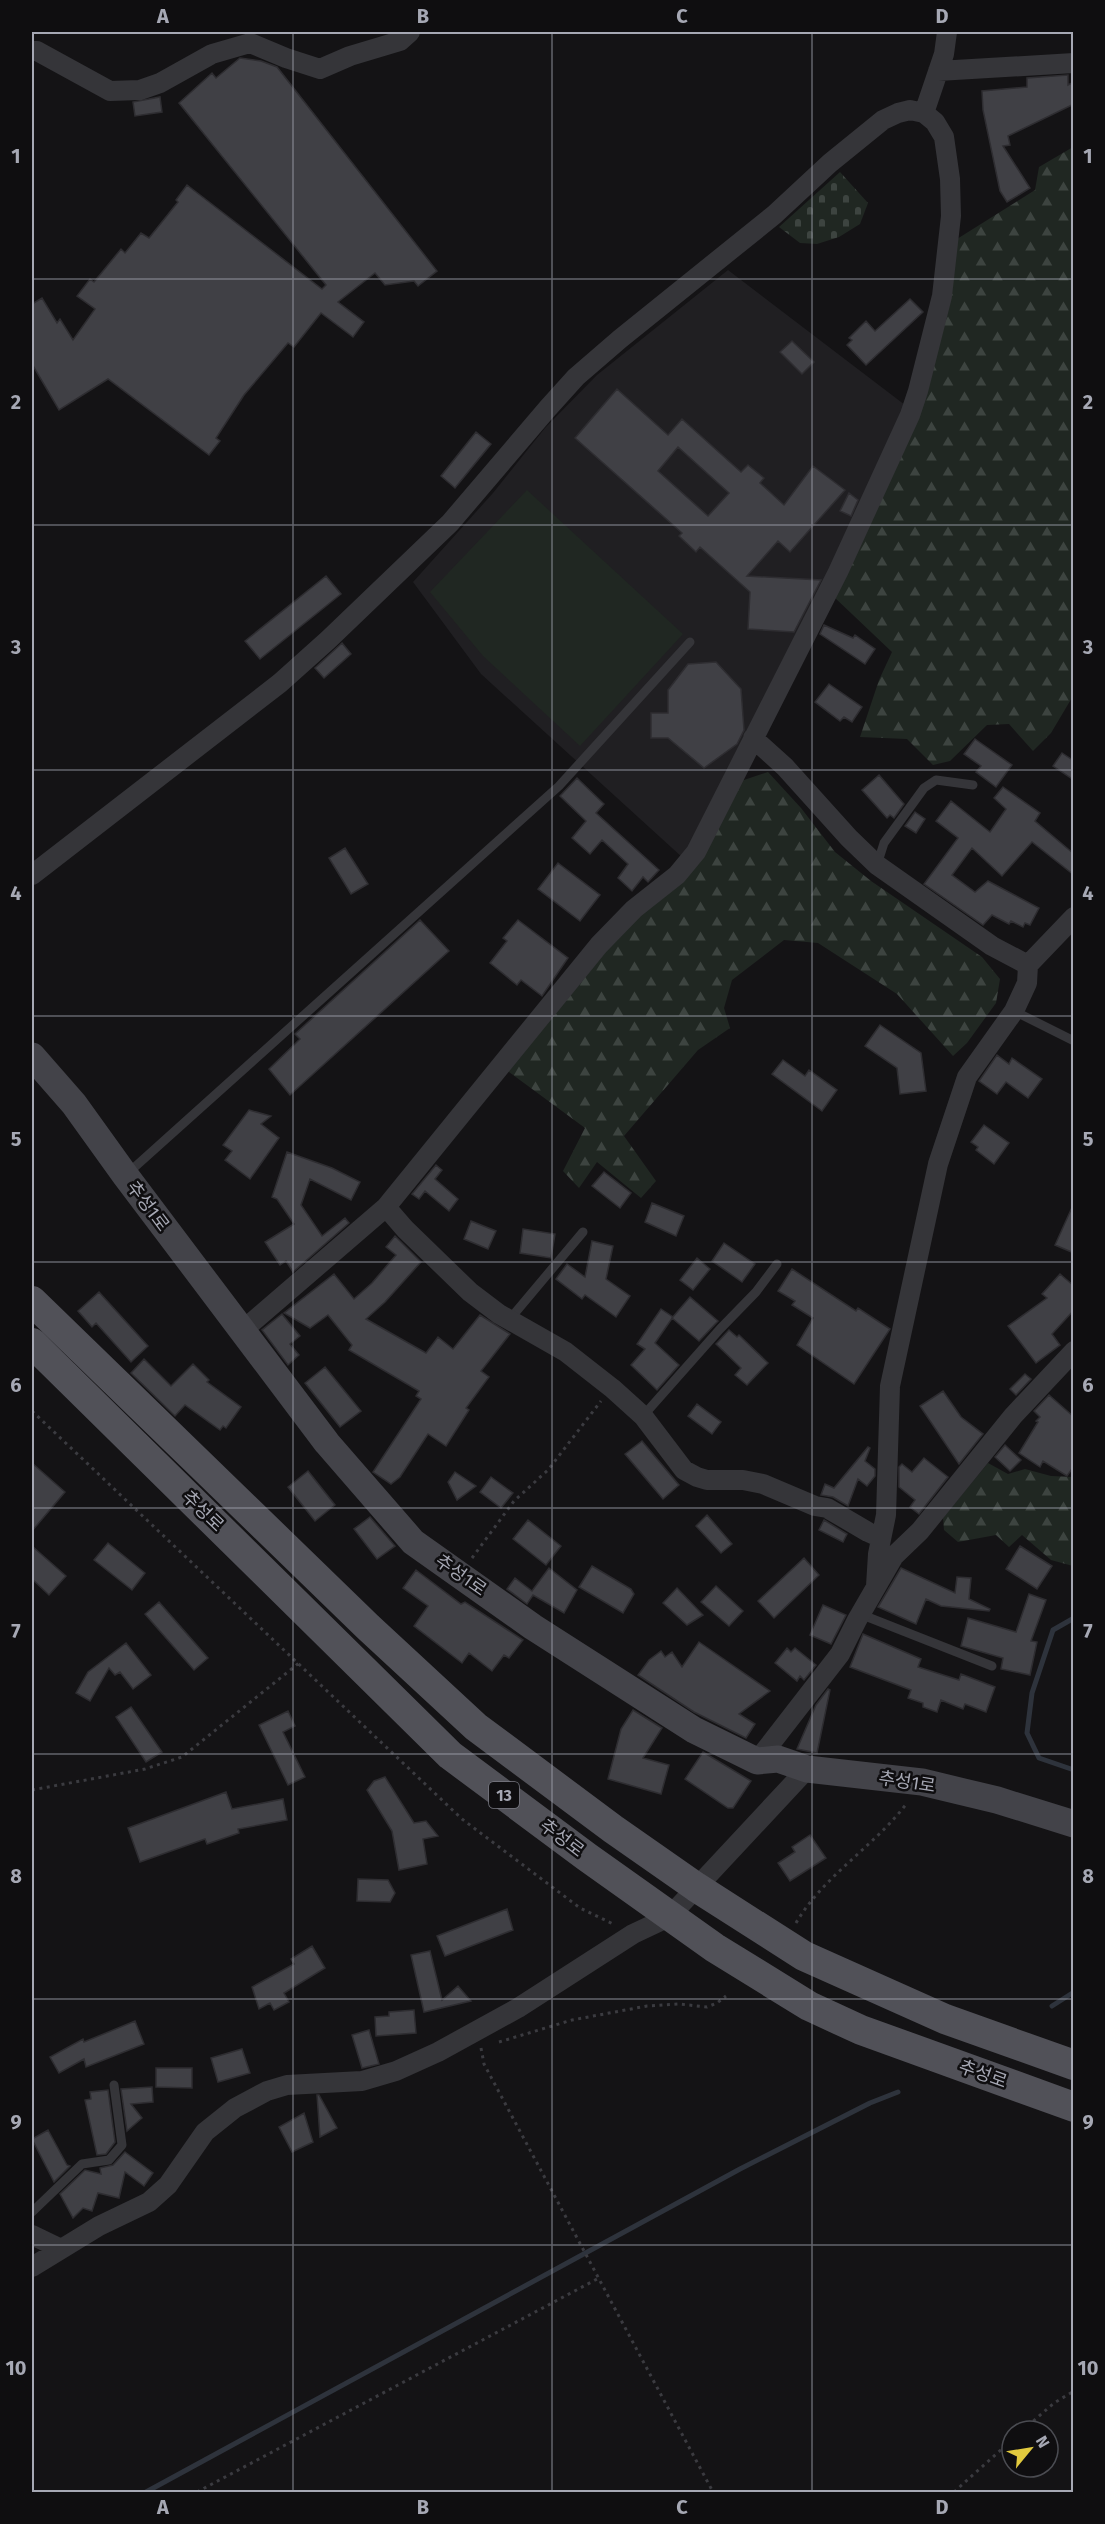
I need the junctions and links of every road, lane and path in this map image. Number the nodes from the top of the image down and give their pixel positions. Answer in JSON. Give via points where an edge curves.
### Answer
{"nodes":[{"id":1,"x":410,"y":32,"type":"edge"},
{"id":2,"x":947,"y":32,"type":"edge"},
{"id":3,"x":32,"y":51,"type":"edge"},
{"id":4,"x":1074,"y":63,"type":"edge"},
{"id":5,"x":938,"y":72,"type":"junction"},
{"id":6,"x":924,"y":113,"type":"junction"},
{"id":7,"x":690,"y":642,"type":"dead end"},
{"id":8,"x":753,"y":738,"type":"junction"},
{"id":9,"x":973,"y":785,"type":"dead end"},
{"id":10,"x":878,"y":865,"type":"junction"},
{"id":11,"x":32,"y":875,"type":"edge"},
{"id":12,"x":1074,"y":917,"type":"edge"},
{"id":13,"x":1028,"y":965,"type":"junction"},
{"id":14,"x":1014,"y":1011,"type":"junction"},
{"id":15,"x":1074,"y":1041,"type":"edge"},
{"id":16,"x":32,"y":1056,"type":"edge"},
{"id":17,"x":125,"y":1175,"type":"junction"},
{"id":18,"x":386,"y":1207,"type":"junction"},
{"id":19,"x":583,"y":1232,"type":"dead end"},
{"id":20,"x":777,"y":1264,"type":"dead end"},
{"id":21,"x":32,"y":1301,"type":"edge"},
{"id":22,"x":509,"y":1320,"type":"junction"},
{"id":23,"x":242,"y":1331,"type":"junction"},
{"id":24,"x":32,"y":1343,"type":"edge"},
{"id":25,"x":1074,"y":1351,"type":"edge"},
{"id":26,"x":612,"y":1388,"type":"junction"},
{"id":27,"x":32,"y":1411,"type":"edge"},
{"id":28,"x":643,"y":1416,"type":"junction"},
{"id":29,"x":881,"y":1538,"type":"junction"},
{"id":30,"x":460,"y":1574,"type":"junction"},
{"id":31,"x":876,"y":1586,"type":"junction"},
{"id":32,"x":860,"y":1614,"type":"junction"},
{"id":33,"x":299,"y":1663,"type":"junction"},
{"id":34,"x":992,"y":1666,"type":"dead end"},
{"id":35,"x":757,"y":1761,"type":"junction"},
{"id":36,"x":807,"y":1769,"type":"junction"},
{"id":37,"x":922,"y":1782,"type":"junction"},
{"id":38,"x":32,"y":1790,"type":"edge"},
{"id":39,"x":1074,"y":1824,"type":"edge"},
{"id":40,"x":696,"y":1887,"type":"junction"},
{"id":41,"x":669,"y":1917,"type":"junction"},
{"id":42,"x":794,"y":1927,"type":"dead end"},
{"id":43,"x":633,"y":1934,"type":"junction"},
{"id":44,"x":726,"y":1996,"type":"dead end"},
{"id":45,"x":492,"y":2044,"type":"dead end"},
{"id":46,"x":485,"y":2045,"type":"dead end"},
{"id":47,"x":1074,"y":2065,"type":"edge"},
{"id":48,"x":114,"y":2085,"type":"dead end"},
{"id":49,"x":1074,"y":2107,"type":"edge"},
{"id":50,"x":32,"y":2212,"type":"edge"},
{"id":51,"x":32,"y":2235,"type":"edge"},
{"id":52,"x":61,"y":2249,"type":"junction"},
{"id":53,"x":32,"y":2267,"type":"edge"},
{"id":54,"x":599,"y":2278,"type":"junction"},
{"id":55,"x":1074,"y":2391,"type":"edge"},
{"id":56,"x":1036,"y":2419,"type":"edge"},
{"id":57,"x":1000,"y":2451,"type":"edge"},
{"id":58,"x":197,"y":2493,"type":"edge"},
{"id":59,"x":713,"y":2493,"type":"edge"},
{"id":60,"x":954,"y":2493,"type":"edge"}],
"edges":[{"from":1,"to":3,"type":"street","via":[[400,40],[320,69],[250,43],[212,54],[140,90],[110,91]]},
{"from":2,"to":5,"type":"street"},
{"from":4,"to":5,"type":"street"},
{"from":5,"to":6,"type":"street"},
{"from":6,"to":8,"type":"street","via":[[944,137],[951,216],[942,296],[918,391],[838,572]]},
{"from":6,"to":11,"type":"street","via":[[910,110],[884,120],[620,339],[576,377],[450,524],[328,640],[280,683]]},
{"from":7,"to":17,"type":"lane","via":[[559,786]]},
{"from":8,"to":10,"type":"street"},
{"from":8,"to":18,"type":"street","via":[[696,852],[677,875],[634,909],[599,945]]},
{"from":9,"to":10,"type":"lane","via":[[936,780],[924,788],[884,843]]},
{"from":10,"to":13,"type":"street","via":[[992,946]]},
{"from":12,"to":13,"type":"street"},
{"from":13,"to":14,"type":"street","via":[[1027,983]]},
{"from":14,"to":15,"type":"lane"},
{"from":14,"to":29,"type":"street","via":[[966,1077],[938,1164],[890,1386],[886,1515]]},
{"from":16,"to":17,"type":"street","name":"추성1로","via":[[74,1104]]},
{"from":17,"to":23,"type":"street","name":"추성1로"},
{"from":18,"to":22,"type":"street","via":[[470,1292]]},
{"from":18,"to":23,"type":"street"},
{"from":19,"to":22,"type":"lane"},
{"from":20,"to":28,"type":"lane"},
{"from":21,"to":40,"type":"main road","name":"추성로","number":"13","via":[[359,1619],[476,1726]]},
{"from":22,"to":26,"type":"street","via":[[566,1352]]},
{"from":23,"to":30,"type":"street","name":"추성1로","via":[[327,1443],[391,1518],[413,1542]]},
{"from":24,"to":41,"type":"main road","name":"추성로","number":"13","via":[[450,1755]]},
{"from":25,"to":31,"type":"street","via":[[1013,1416],[920,1531],[894,1556]]},
{"from":26,"to":28,"type":"street"},
{"from":26,"to":30,"type":"path","via":[[548,1470],[514,1501]]},
{"from":27,"to":33,"type":"path"},
{"from":28,"to":29,"type":"street","via":[[684,1470],[697,1478],[763,1484],[828,1508]]},
{"from":29,"to":31,"type":"street"},
{"from":30,"to":35,"type":"street","name":"추성1로","via":[[533,1627],[684,1724]]},
{"from":31,"to":32,"type":"street"},
{"from":32,"to":34,"type":"lane"},
{"from":32,"to":35,"type":"street","via":[[840,1654]]},
{"from":33,"to":38,"type":"path","via":[[182,1757],[145,1769]]},
{"from":33,"to":43,"type":"path","via":[[462,1819],[580,1908]]},
{"from":35,"to":36,"type":"street","name":"추성1로","via":[[778,1759]]},
{"from":36,"to":37,"type":"street","name":"추성1로"},
{"from":36,"to":40,"type":"street"},
{"from":37,"to":39,"type":"street","name":"추성1로"},
{"from":37,"to":42,"type":"path","via":[[893,1821],[818,1891]]},
{"from":40,"to":41,"type":"street"},
{"from":40,"to":47,"type":"main road","name":"추성로","number":"13","via":[[804,1956],[945,2019]]},
{"from":41,"to":43,"type":"street"},
{"from":41,"to":49,"type":"main road","name":"추성로","number":"13","via":[[809,2006],[861,2030]]},
{"from":43,"to":52,"type":"street","via":[[518,2008],[396,2071],[362,2081],[287,2085],[235,2108],[205,2133],[168,2185],[149,2202]]},
{"from":44,"to":45,"type":"path","via":[[707,2007],[646,2006],[572,2020]]},
{"from":46,"to":54,"type":"path","via":[[480,2044],[484,2064]]},
{"from":48,"to":50,"type":"lane","via":[[122,2145],[109,2160],[82,2164]]},
{"from":51,"to":52,"type":"street"},
{"from":52,"to":53,"type":"street"},
{"from":54,"to":58,"type":"path"},
{"from":54,"to":59,"type":"path"},
{"from":55,"to":56,"type":"path"},
{"from":57,"to":60,"type":"path"}]}
